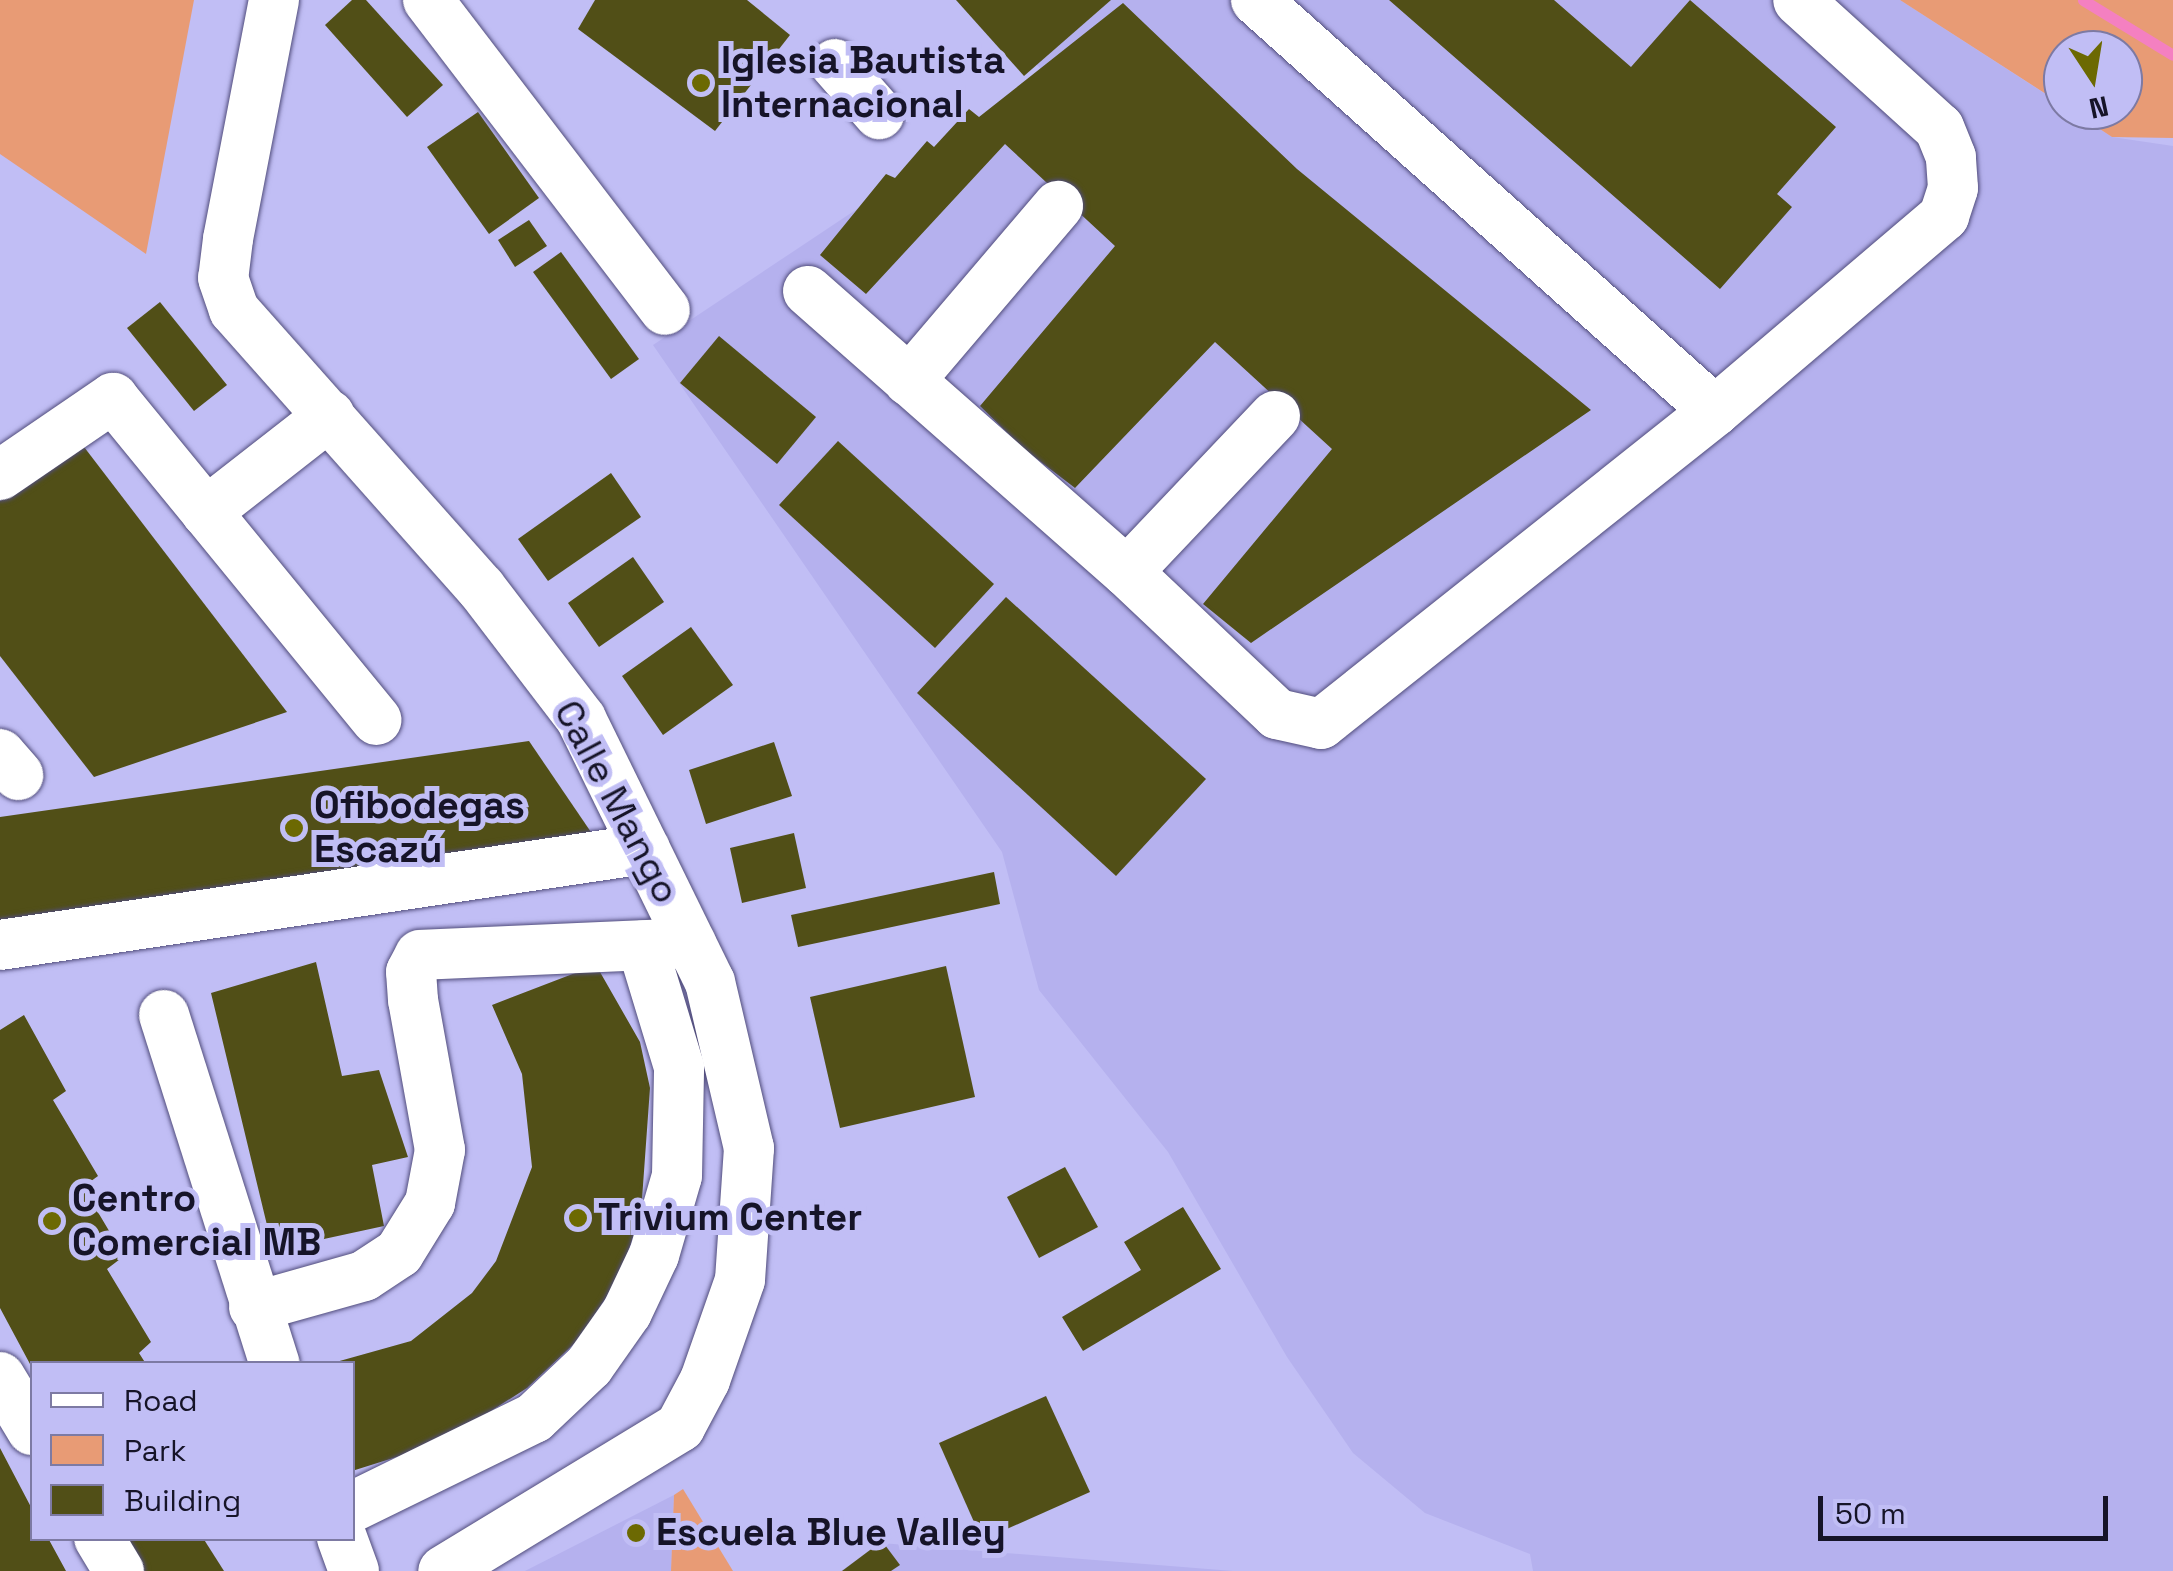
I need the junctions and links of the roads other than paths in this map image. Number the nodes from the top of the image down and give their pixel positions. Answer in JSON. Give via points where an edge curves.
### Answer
{"nodes":[{"id":1,"x":274,"y":0,"type":"edge"},
{"id":2,"x":428,"y":0,"type":"edge"},
{"id":3,"x":1256,"y":0,"type":"edge"},
{"id":4,"x":1798,"y":0,"type":"edge"},
{"id":5,"x":835,"y":64,"type":"dead end"},
{"id":6,"x":879,"y":114,"type":"dead end"},
{"id":7,"x":1058,"y":206,"type":"dead end"},
{"id":8,"x":808,"y":291,"type":"dead end"},
{"id":9,"x":665,"y":310,"type":"dead end"},
{"id":10,"x":910,"y":380,"type":"junction"},
{"id":11,"x":1715,"y":411,"type":"junction"},
{"id":12,"x":330,"y":415,"type":"junction"},
{"id":13,"x":1274,"y":416,"type":"dead end"},
{"id":14,"x":0,"y":475,"type":"edge"},
{"id":15,"x":206,"y":512,"type":"junction"},
{"id":16,"x":1127,"y":572,"type":"junction"},
{"id":17,"x":377,"y":720,"type":"dead end"},
{"id":18,"x":645,"y":849,"type":"junction"},
{"id":19,"x":691,"y":942,"type":"junction"},
{"id":20,"x":0,"y":945,"type":"edge"},
{"id":21,"x":642,"y":945,"type":"junction"},
{"id":22,"x":164,"y":1015,"type":"dead end"},
{"id":23,"x":254,"y":1307,"type":"junction"},
{"id":24,"x":274,"y":1361,"type":"edge"},
{"id":25,"x":0,"y":1377,"type":"edge"},
{"id":26,"x":30,"y":1427,"type":"edge"},
{"id":27,"x":355,"y":1506,"type":"edge"},
{"id":28,"x":101,"y":1541,"type":"edge"},
{"id":29,"x":343,"y":1541,"type":"edge"},
{"id":30,"x":119,"y":1571,"type":"edge"},
{"id":31,"x":354,"y":1571,"type":"edge"},
{"id":32,"x":442,"y":1571,"type":"edge"}],
"edges":[{"from":1,"to":12,"type":"street","name":"Calle Mango","via":[[223,278],[234,310]]},
{"from":2,"to":9,"type":"street"},
{"from":3,"to":11,"type":"street"},
{"from":4,"to":11,"type":"street","via":[[1938,128],[1950,157],[1952,188],[1944,216]]},
{"from":5,"to":6,"type":"street"},
{"from":7,"to":10,"type":"street"},
{"from":8,"to":10,"type":"street"},
{"from":10,"to":16,"type":"street"},
{"from":11,"to":16,"type":"street","via":[[1321,724],[1277,714]]},
{"from":12,"to":15,"type":"street"},
{"from":12,"to":18,"type":"street","name":"Calle Mango","via":[[481,588],[581,719]]},
{"from":13,"to":16,"type":"street"},
{"from":14,"to":15,"type":"street","via":[[112,398]]},
{"from":15,"to":17,"type":"street"},
{"from":18,"to":19,"type":"street","name":"Calle Mango"},
{"from":18,"to":20,"type":"street"},
{"from":19,"to":21,"type":"street"},
{"from":19,"to":32,"type":"street","name":"Calle Mango","via":[[710,982],[749,1148],[740,1280],[705,1380],[680,1427]]},
{"from":21,"to":23,"type":"street","via":[[420,956],[411,972],[413,1000],[440,1150],[430,1203],[399,1252],[364,1276]]},
{"from":21,"to":27,"type":"street","via":[[679,1066],[677,1176],[654,1255],[627,1312],[589,1366],[534,1418]]},
{"from":22,"to":23,"type":"street"},
{"from":23,"to":24,"type":"street"},
{"from":25,"to":26,"type":"street"},
{"from":28,"to":30,"type":"street"},
{"from":29,"to":31,"type":"street"}]}
